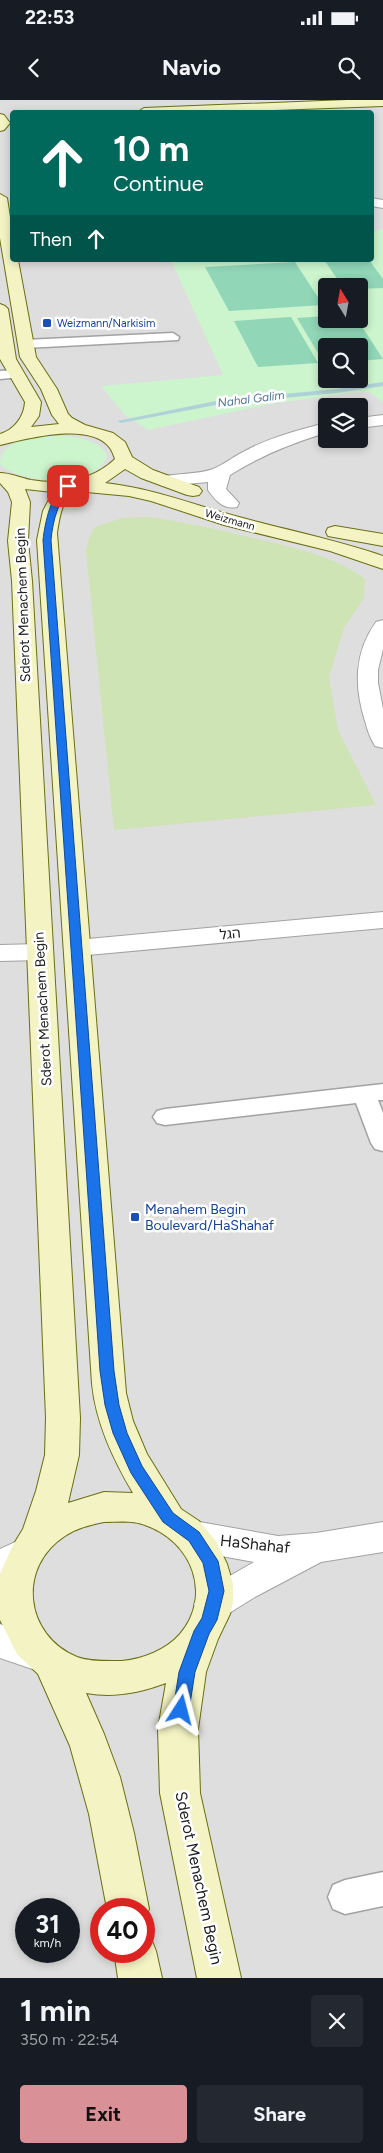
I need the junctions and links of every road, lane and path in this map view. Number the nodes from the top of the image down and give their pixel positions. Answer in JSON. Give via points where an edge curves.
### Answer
{"nodes":[{"id":1,"x":383,"y":102,"type":"edge"},
{"id":2,"x":302,"y":106,"type":"edge"},
{"id":3,"x":197,"y":110,"type":"edge"},
{"id":4,"x":383,"y":110,"type":"edge"},
{"id":5,"x":0,"y":198,"type":"edge"},
{"id":6,"x":10,"y":256,"type":"edge"},
{"id":7,"x":11,"y":262,"type":"edge"},
{"id":8,"x":0,"y":309,"type":"edge"},
{"id":9,"x":173,"y":337,"type":"dead end"},
{"id":10,"x":25,"y":344,"type":"junction"},
{"id":11,"x":8,"y":375,"type":"edge"},
{"id":12,"x":383,"y":420,"type":"edge"},
{"id":13,"x":368,"y":422,"type":"edge"},
{"id":14,"x":81,"y":430,"type":"junction"},
{"id":15,"x":318,"y":430,"type":"edge"},
{"id":16,"x":6,"y":437,"type":"edge"},
{"id":17,"x":124,"y":460,"type":"junction"},
{"id":18,"x":222,"y":472,"type":"junction"},
{"id":19,"x":4,"y":479,"type":"edge"},
{"id":20,"x":166,"y":481,"type":"junction"},
{"id":21,"x":70,"y":499,"type":"junction"},
{"id":22,"x":230,"y":503,"type":"junction"},
{"id":23,"x":383,"y":540,"type":"edge"},
{"id":24,"x":383,"y":563,"type":"edge"},
{"id":25,"x":383,"y":626,"type":"edge"},
{"id":26,"x":383,"y":740,"type":"edge"},
{"id":27,"x":383,"y":920,"type":"edge"},
{"id":28,"x":76,"y":948,"type":"junction"},
{"id":29,"x":40,"y":952,"type":"junction"},
{"id":30,"x":0,"y":953,"type":"edge"},
{"id":31,"x":373,"y":1093,"type":"edge"},
{"id":32,"x":165,"y":1117,"type":"dead end"},
{"id":33,"x":383,"y":1143,"type":"edge"},
{"id":34,"x":181,"y":1527,"type":"junction"},
{"id":35,"x":383,"y":1537,"type":"edge"},
{"id":36,"x":316,"y":1548,"type":"junction"},
{"id":37,"x":21,"y":1553,"type":"edge"},
{"id":38,"x":208,"y":1617,"type":"junction"},
{"id":39,"x":0,"y":1641,"type":"edge"},
{"id":40,"x":46,"y":1658,"type":"junction"},
{"id":41,"x":383,"y":1889,"type":"edge"},
{"id":42,"x":345,"y":1897,"type":"dead end"},
{"id":43,"x":126,"y":1898,"type":"edge"},
{"id":44,"x":137,"y":1963,"type":"edge"},
{"id":45,"x":140,"y":1978,"type":"edge"},
{"id":46,"x":219,"y":1978,"type":"edge"}],
"edges":[{"from":1,"to":2,"type":"street"},
{"from":2,"to":3,"type":"street"},
{"from":2,"to":4,"type":"street"},
{"from":5,"to":6,"type":"street"},
{"from":7,"to":10,"type":"street"},
{"from":8,"to":11,"type":"street"},
{"from":9,"to":10,"type":"lane"},
{"from":10,"to":14,"type":"street","via":[[28,357],[49,389],[56,410],[66,422]]},
{"from":11,"to":16,"type":"street","via":[[30,395],[33,409],[30,417]]},
{"from":12,"to":13,"type":"street"},
{"from":14,"to":16,"type":"street","via":[[59,429]]},
{"from":14,"to":17,"type":"street","via":[[115,442],[123,450]]},
{"from":15,"to":18,"type":"street","via":[[250,455]]},
{"from":17,"to":20,"type":"street","name":"Weizmann"},
{"from":17,"to":21,"type":"street","via":[[117,469]]},
{"from":18,"to":20,"type":"street","via":[[201,478]]},
{"from":18,"to":22,"type":"street","via":[[217,490]]},
{"from":19,"to":21,"type":"street","via":[[37,486]]},
{"from":19,"to":29,"type":"street","name":"Sderot Menachem Begin","via":[[17,491],[21,502],[18,558],[22,581]]},
{"from":20,"to":22,"type":"street","name":"Weizmann"},
{"from":21,"to":24,"type":"street","name":"Weizmann","via":[[129,491],[337,547]]},
{"from":21,"to":28,"type":"street","name":"Sderot Menachem Begin","via":[[47,540]]},
{"from":22,"to":23,"type":"street","name":"Weizmann","via":[[347,534]]},
{"from":25,"to":26,"type":"street","via":[[370,652],[367,695]]},
{"from":27,"to":28,"type":"street","name":"הגל"},
{"from":28,"to":34,"type":"street","name":"Sderot Menachem Begin","via":[[112,1405],[136,1469]]},
{"from":29,"to":30,"type":"street"},
{"from":29,"to":37,"type":"street","name":"Sderot Menachem Begin","via":[[63,1418],[62,1455],[54,1491]]},
{"from":31,"to":32,"type":"lane"},
{"from":31,"to":33,"type":"lane"},
{"from":34,"to":36,"type":"street","name":"HaShahaf","via":[[278,1551]]},
{"from":34,"to":37,"type":"street","via":[[137,1508],[104,1507],[72,1515],[45,1530]]},
{"from":34,"to":38,"type":"street","name":"Sderot Menachem Begin","via":[[210,1561],[216,1591]]},
{"from":35,"to":36,"type":"street","name":"HaShahaf"},
{"from":36,"to":38,"type":"street","name":"HaShahaf","via":[[242,1586]]},
{"from":37,"to":40,"type":"street","name":"Sderot Menachem Begin","via":[[13,1606],[22,1632]]},
{"from":38,"to":40,"type":"street","via":[[192,1646],[164,1667],[133,1678],[100,1679],[68,1671]]},
{"from":38,"to":46,"type":"street","name":"Sderot Menachem Begin","via":[[187,1672],[178,1729],[180,1793]]},
{"from":39,"to":40,"type":"street"},
{"from":40,"to":43,"type":"street","via":[[77,1715],[94,1761],[108,1810]]},
{"from":41,"to":42,"type":"lane"},
{"from":44,"to":45,"type":"street"}]}
